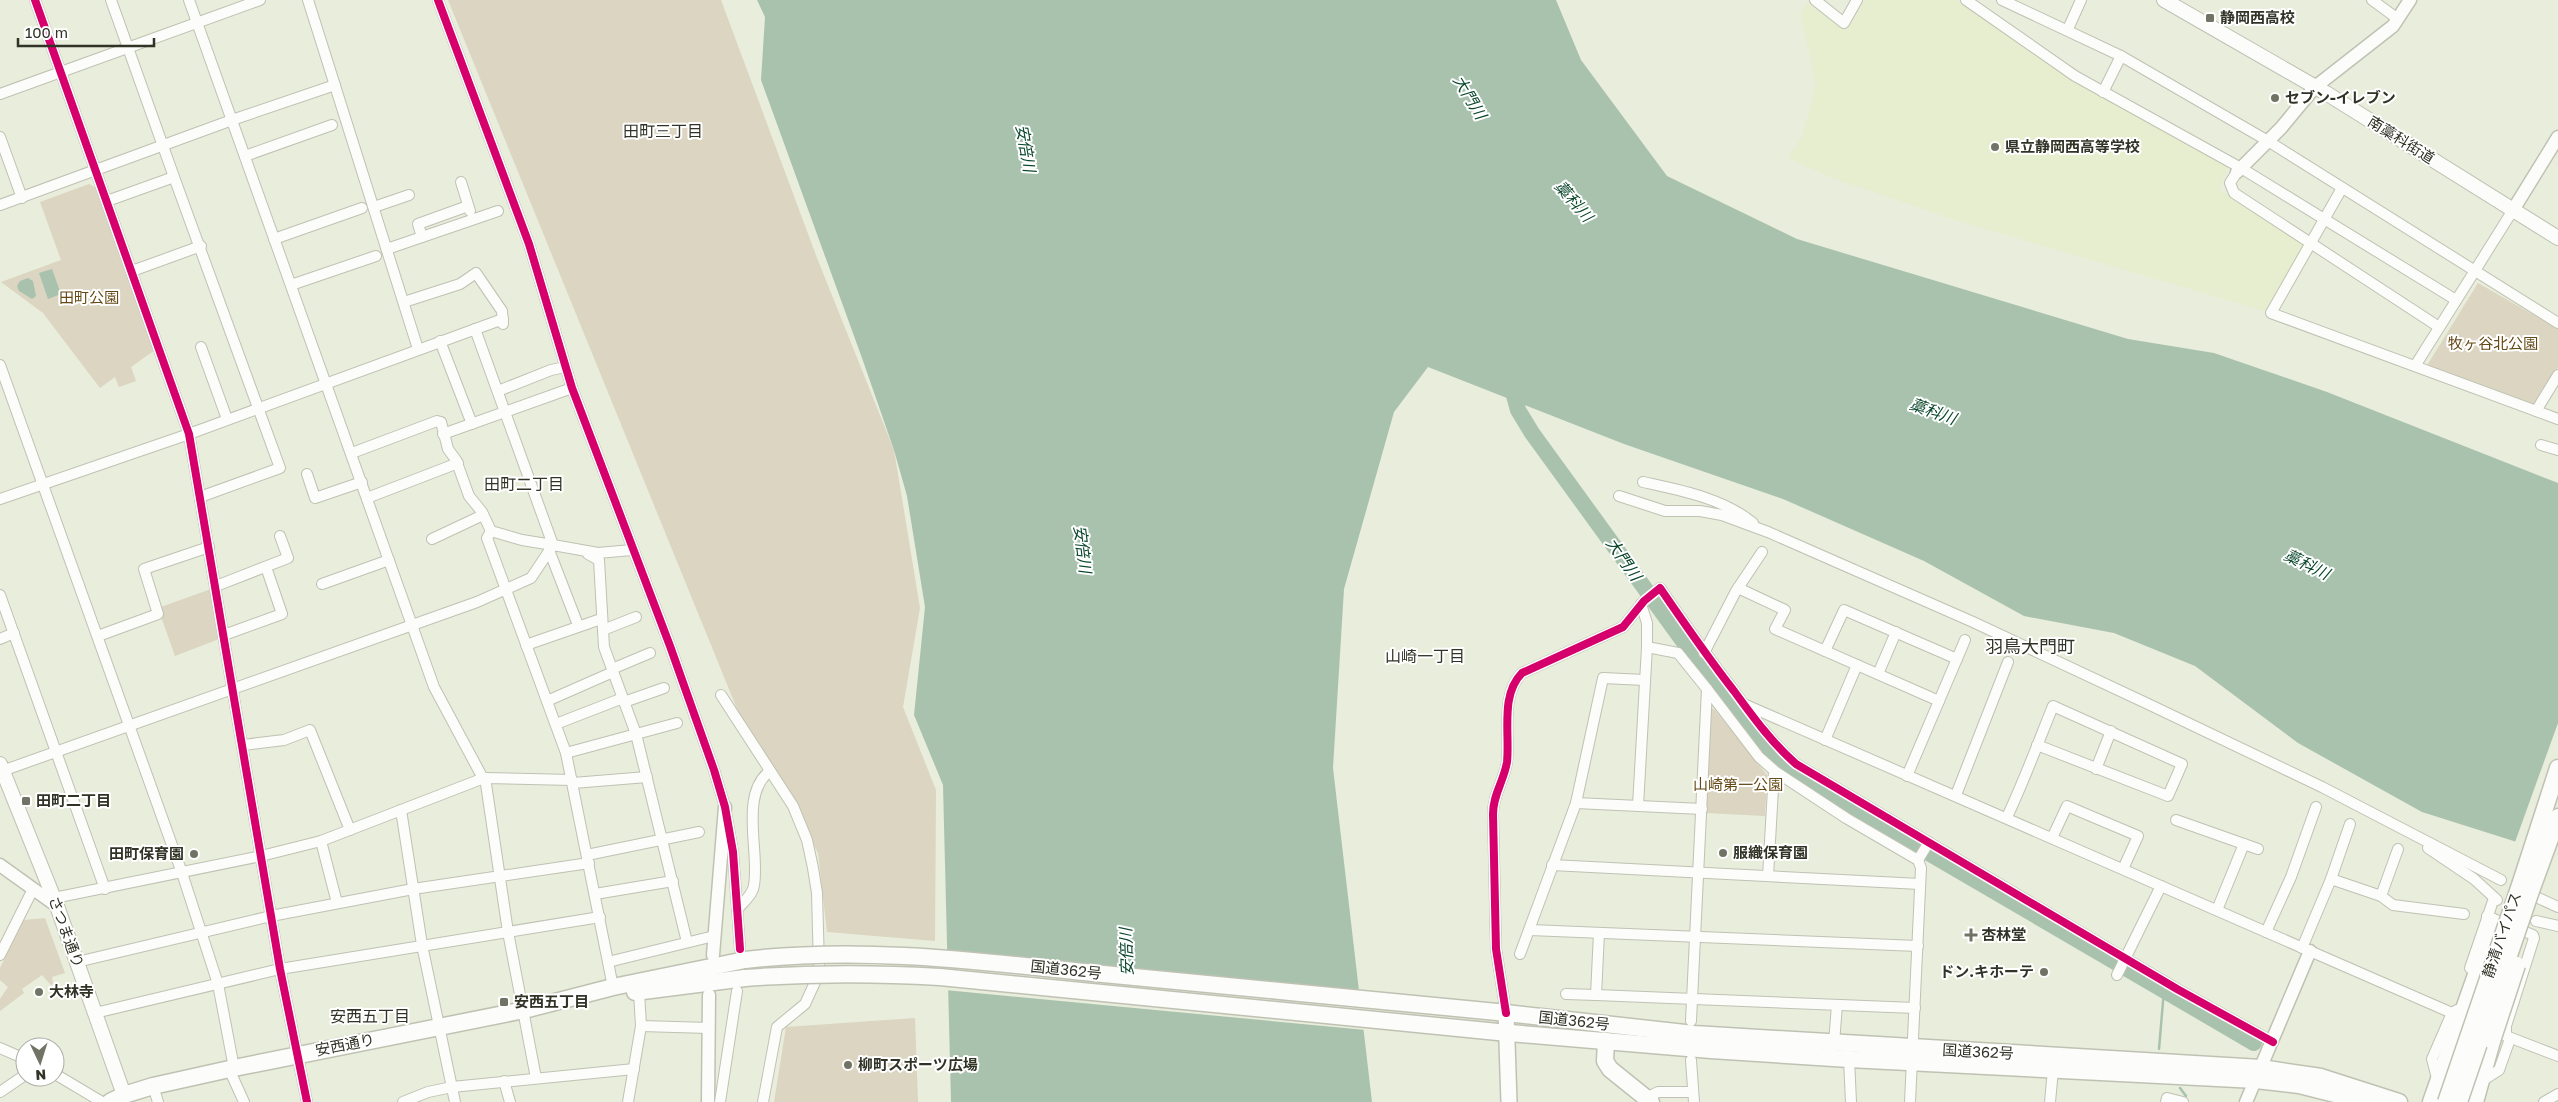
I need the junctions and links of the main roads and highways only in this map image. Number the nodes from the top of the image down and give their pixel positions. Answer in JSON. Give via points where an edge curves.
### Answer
{"nodes":[{"id":1,"x":2164,"y":0,"type":"edge"},
{"id":2,"x":2558,"y":238,"type":"edge"},
{"id":3,"x":1,"y":768,"type":"edge"},
{"id":4,"x":2558,"y":768,"type":"edge"},
{"id":5,"x":2558,"y":817,"type":"edge"},
{"id":6,"x":2558,"y":833,"type":"edge"},
{"id":7,"x":743,"y":955,"type":"joint"},
{"id":8,"x":741,"y":985,"type":"joint"},
{"id":9,"x":524,"y":1010,"type":"junction"},
{"id":10,"x":1502,"y":1013,"type":"junction"},
{"id":11,"x":1503,"y":1032,"type":"junction"},
{"id":12,"x":1606,"y":1041,"type":"junction"},
{"id":13,"x":1913,"y":1055,"type":"junction"},
{"id":14,"x":2259,"y":1074,"type":"junction"},
{"id":15,"x":120,"y":1100,"type":"edge"},
{"id":16,"x":1648,"y":1100,"type":"edge"},
{"id":17,"x":1509,"y":1102,"type":"edge"},
{"id":18,"x":2367,"y":1102,"type":"edge"},
{"id":19,"x":2399,"y":1102,"type":"edge"},
{"id":20,"x":2431,"y":1102,"type":"edge"},
{"id":21,"x":2446,"y":1102,"type":"edge"},
{"id":22,"x":2459,"y":1102,"type":"edge"},
{"id":23,"x":2475,"y":1102,"type":"edge"}],
"edges":[{"from":1,"to":2,"type":"main road","name":"南藁科街道","via":[[2316,86]]},
{"from":3,"to":15,"type":"main road","name":"さつま通り","via":[[56,902],[95,1013]]},
{"from":4,"to":20,"type":"highway","via":[[2512,877]]},
{"from":4,"to":21,"type":"highway","name":"静清バイパス","bridge":true},
{"from":5,"to":22,"type":"highway","name":"静清バイパス","bridge":true},
{"from":6,"to":23,"type":"highway","bridge":true},
{"from":7,"to":9,"type":"highway","name":"安西通り"},
{"from":7,"to":10,"type":"highway","name":"国道362号","bridge":true,"via":[[870,953]]},
{"from":8,"to":9,"type":"highway","name":"安西通り","via":[[639,992]]},
{"from":8,"to":11,"type":"highway","name":"国道362号","bridge":true,"via":[[794,974],[876,973]]},
{"from":9,"to":15,"type":"highway","name":"安西通り","via":[[232,1068],[153,1086]]},
{"from":10,"to":11,"type":"main road"},
{"from":10,"to":13,"type":"highway","name":"国道362号","via":[[1694,1034],[1834,1043]]},
{"from":11,"to":12,"type":"highway","name":"国道362号"},
{"from":11,"to":17,"type":"main road"},
{"from":12,"to":13,"type":"highway","name":"国道362号","via":[[1849,1059]]},
{"from":12,"to":16,"type":"highway","name":"国道362号","via":[[1605,1061],[1610,1069]]},
{"from":13,"to":14,"type":"highway","name":"国道362号"},
{"from":13,"to":14,"type":"highway","name":"国道362号","via":[[2053,1070]]},
{"from":14,"to":18,"type":"highway","name":"国道362号"},
{"from":14,"to":19,"type":"highway","name":"国道362号","via":[[2321,1077]]}]}
